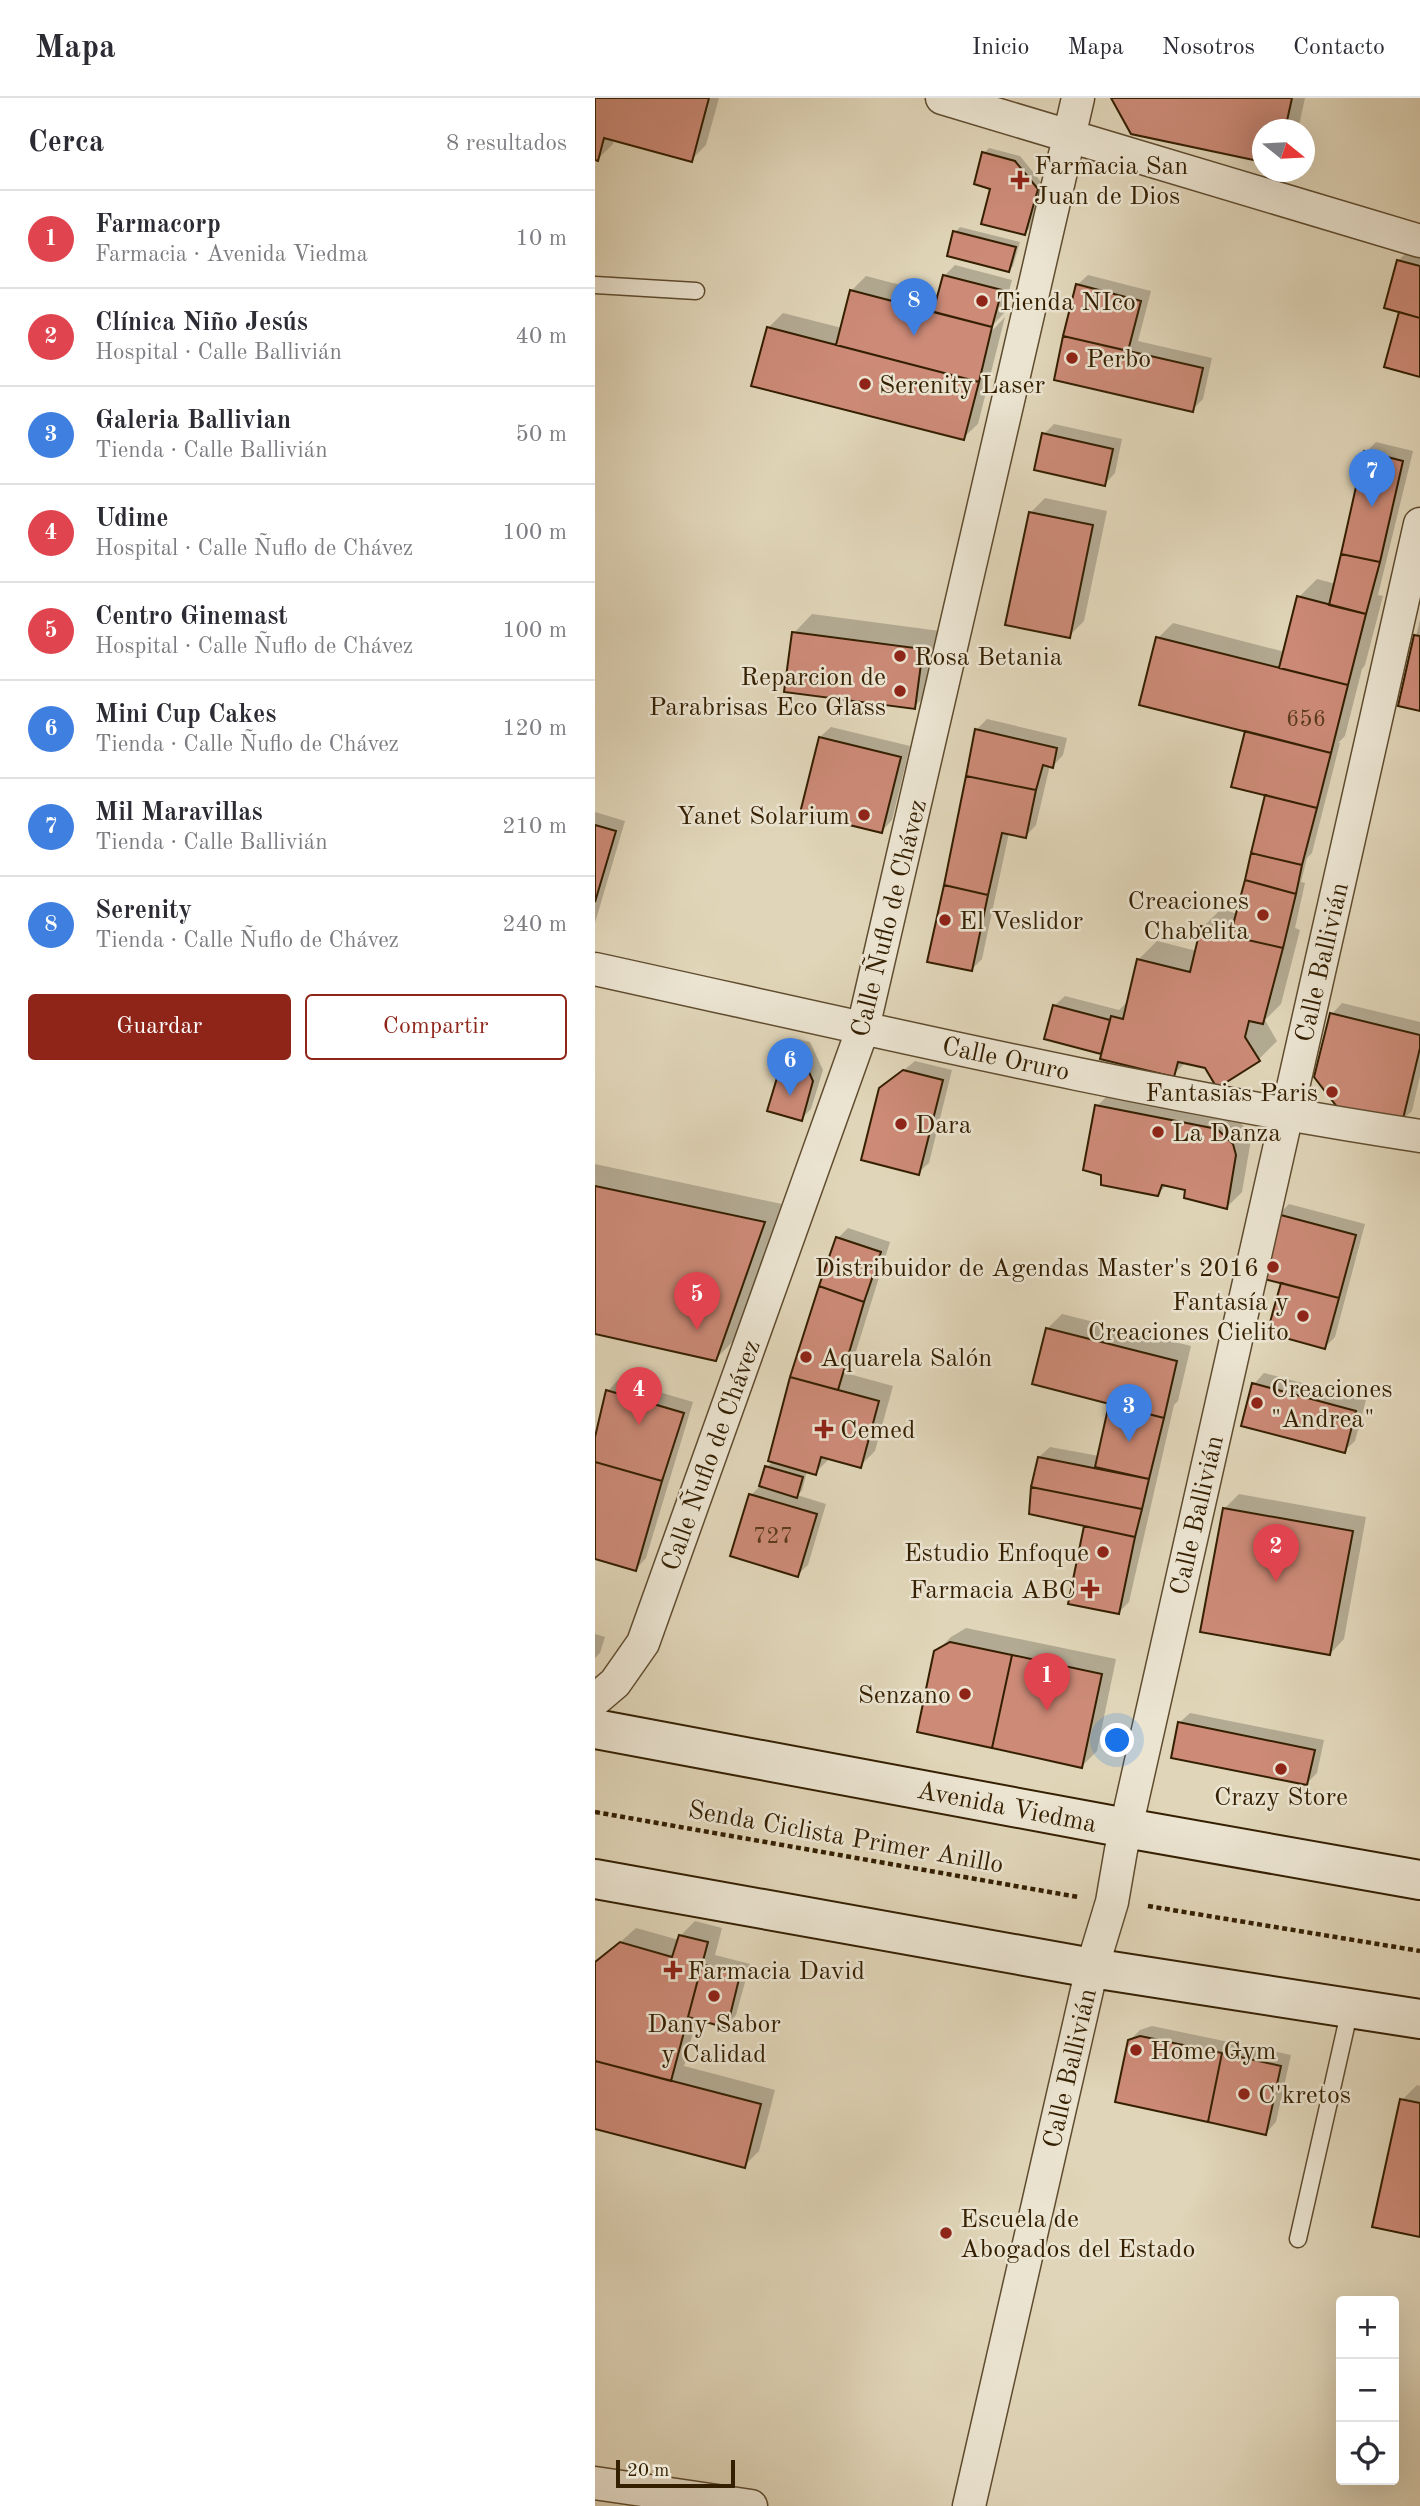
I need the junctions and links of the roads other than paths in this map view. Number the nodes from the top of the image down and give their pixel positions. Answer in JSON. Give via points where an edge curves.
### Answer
{"nodes":[{"id":1,"x":942,"y":98,"type":"edge"},
{"id":2,"x":1078,"y":98,"type":"edge"},
{"id":3,"x":1070,"y":138,"type":"junction"},
{"id":4,"x":1420,"y":240,"type":"edge"},
{"id":5,"x":595,"y":285,"type":"edge"},
{"id":6,"x":697,"y":291,"type":"dead end"},
{"id":7,"x":1420,"y":524,"type":"edge"},
{"id":8,"x":595,"y":969,"type":"edge"},
{"id":9,"x":863,"y":1028,"type":"junction"},
{"id":10,"x":1286,"y":1115,"type":"junction"},
{"id":11,"x":1420,"y":1136,"type":"edge"},
{"id":12,"x":595,"y":1700,"type":"edge"},
{"id":13,"x":595,"y":1729,"type":"edge"},
{"id":14,"x":1126,"y":1828,"type":"junction"},
{"id":15,"x":595,"y":1879,"type":"edge"},
{"id":16,"x":1420,"y":1880,"type":"edge"},
{"id":17,"x":1092,"y":1968,"type":"junction"},
{"id":18,"x":1350,"y":2009,"type":"junction"},
{"id":19,"x":1420,"y":2019,"type":"edge"},
{"id":20,"x":1298,"y":2239,"type":"dead end"},
{"id":21,"x":595,"y":2483,"type":"edge"},
{"id":22,"x":751,"y":2506,"type":"edge"},
{"id":23,"x":969,"y":2506,"type":"edge"}],
"edges":[{"from":1,"to":3,"type":"street"},
{"from":2,"to":3,"type":"street","name":"Calle Ñuflo de Chávez"},
{"from":3,"to":4,"type":"street"},
{"from":3,"to":9,"type":"street","name":"Calle Ñuflo de Chávez"},
{"from":5,"to":6,"type":"lane"},
{"from":7,"to":10,"type":"street","name":"Calle Ballivián"},
{"from":8,"to":9,"type":"street","name":"Calle Oruro"},
{"from":9,"to":10,"type":"street","name":"Calle Oruro"},
{"from":9,"to":12,"type":"street","name":"Calle Ñuflo de Chávez","via":[[643,1643],[615,1683]]},
{"from":10,"to":11,"type":"street","name":"Calle Oruro"},
{"from":10,"to":14,"type":"street","name":"Calle Ballivián"},
{"from":13,"to":14,"type":"main road","name":"Avenida Viedma"},
{"from":14,"to":16,"type":"main road","name":"Avenida Viedma"},
{"from":14,"to":17,"type":"street","name":"Calle Ballivián","via":[[1112,1902]]},
{"from":15,"to":17,"type":"main road"},
{"from":17,"to":18,"type":"main road"},
{"from":17,"to":23,"type":"street","name":"Calle Ballivián"},
{"from":18,"to":19,"type":"main road"},
{"from":18,"to":20,"type":"lane"},
{"from":21,"to":22,"type":"street"}]}
